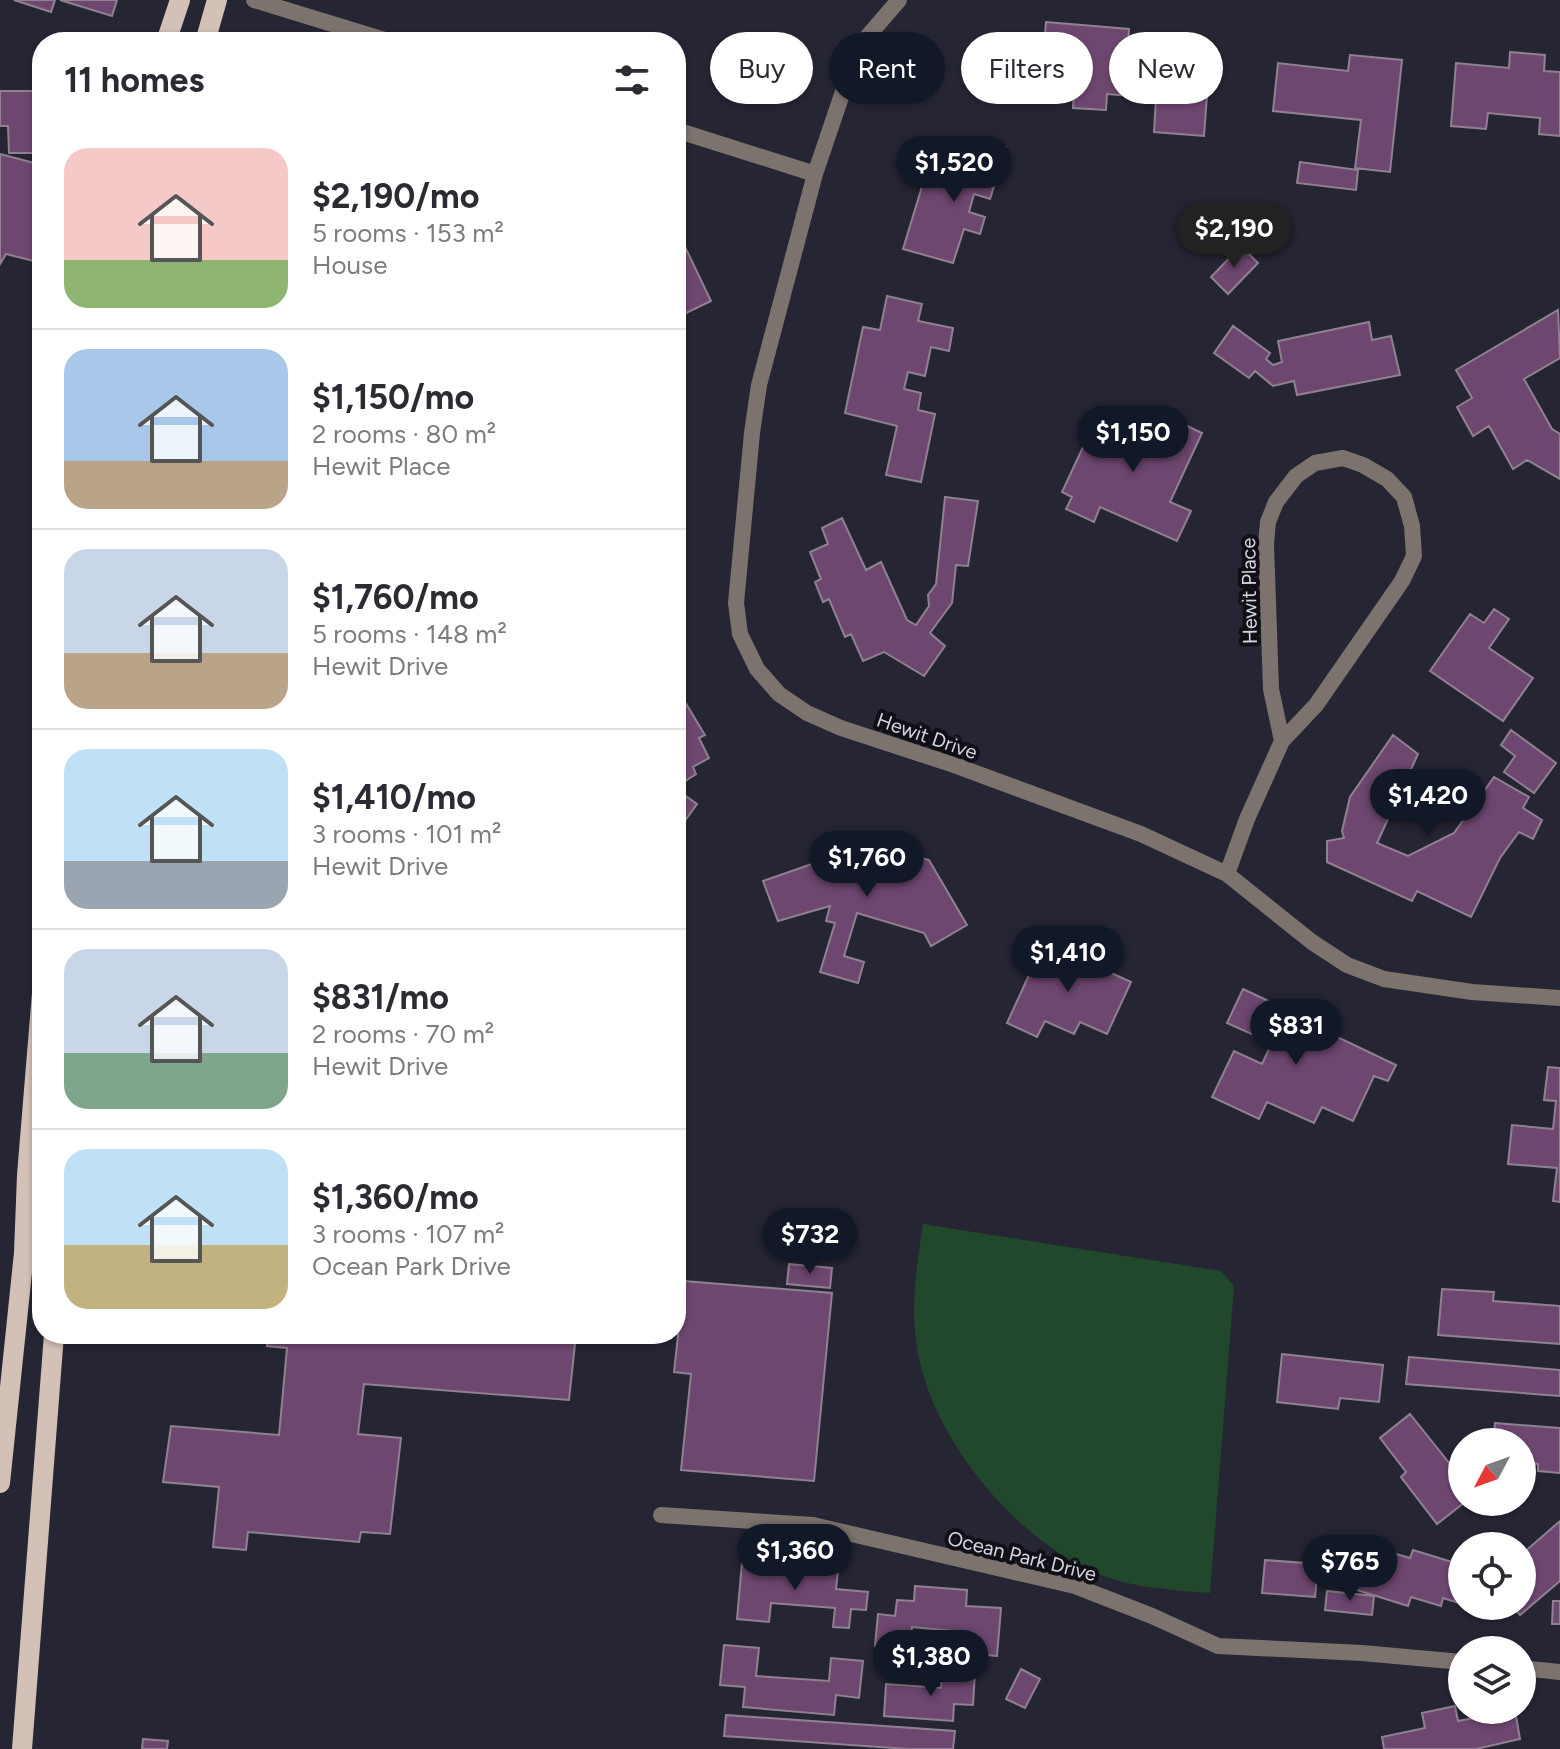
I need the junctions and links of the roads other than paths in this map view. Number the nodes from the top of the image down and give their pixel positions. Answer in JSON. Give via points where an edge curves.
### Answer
{"nodes":[{"id":1,"x":180,"y":0,"type":"edge"},
{"id":2,"x":217,"y":0,"type":"edge"},
{"id":3,"x":254,"y":0,"type":"edge"},
{"id":4,"x":899,"y":0,"type":"edge"},
{"id":5,"x":169,"y":32,"type":"edge"},
{"id":6,"x":208,"y":32,"type":"edge"},
{"id":7,"x":358,"y":32,"type":"edge"},
{"id":8,"x":686,"y":133,"type":"edge"},
{"id":9,"x":815,"y":174,"type":"junction"},
{"id":10,"x":1282,"y":741,"type":"junction"},
{"id":11,"x":1227,"y":874,"type":"junction"},
{"id":12,"x":1560,"y":998,"type":"edge"},
{"id":13,"x":32,"y":1114,"type":"edge"},
{"id":14,"x":53,"y":1344,"type":"edge"},
{"id":15,"x":0,"y":1483,"type":"edge"},
{"id":16,"x":661,"y":1515,"type":"dead end"},
{"id":17,"x":1448,"y":1661,"type":"edge"},
{"id":18,"x":1536,"y":1669,"type":"edge"},
{"id":19,"x":1560,"y":1672,"type":"edge"},
{"id":20,"x":22,"y":1749,"type":"edge"}],
"edges":[{"from":1,"to":5,"type":"main road"},
{"from":2,"to":6,"type":"main road"},
{"from":3,"to":7,"type":"street"},
{"from":4,"to":9,"type":"street","name":"Hewit Drive","via":[[853,62]]},
{"from":8,"to":9,"type":"street"},
{"from":9,"to":11,"type":"street","name":"Hewit Drive","via":[[759,385],[752,433],[736,603],[740,634],[757,669],[779,694],[841,728],[1141,834]]},
{"from":10,"to":10,"type":"street","name":"Hewit Place","via":[[1316,705],[1414,556],[1404,497],[1387,479],[1343,458],[1315,463],[1296,476],[1268,522],[1271,689]]},
{"from":10,"to":11,"type":"street","name":"Hewit Place"},
{"from":11,"to":12,"type":"street","name":"Hewit Drive","via":[[1312,942],[1347,965],[1384,979]]},
{"from":13,"to":15,"type":"main road","via":[[24,1253]]},
{"from":14,"to":20,"type":"main road"},
{"from":16,"to":17,"type":"street","name":"Ocean Park Drive","via":[[813,1525],[1075,1586],[1218,1646]]},
{"from":18,"to":19,"type":"street"}]}
